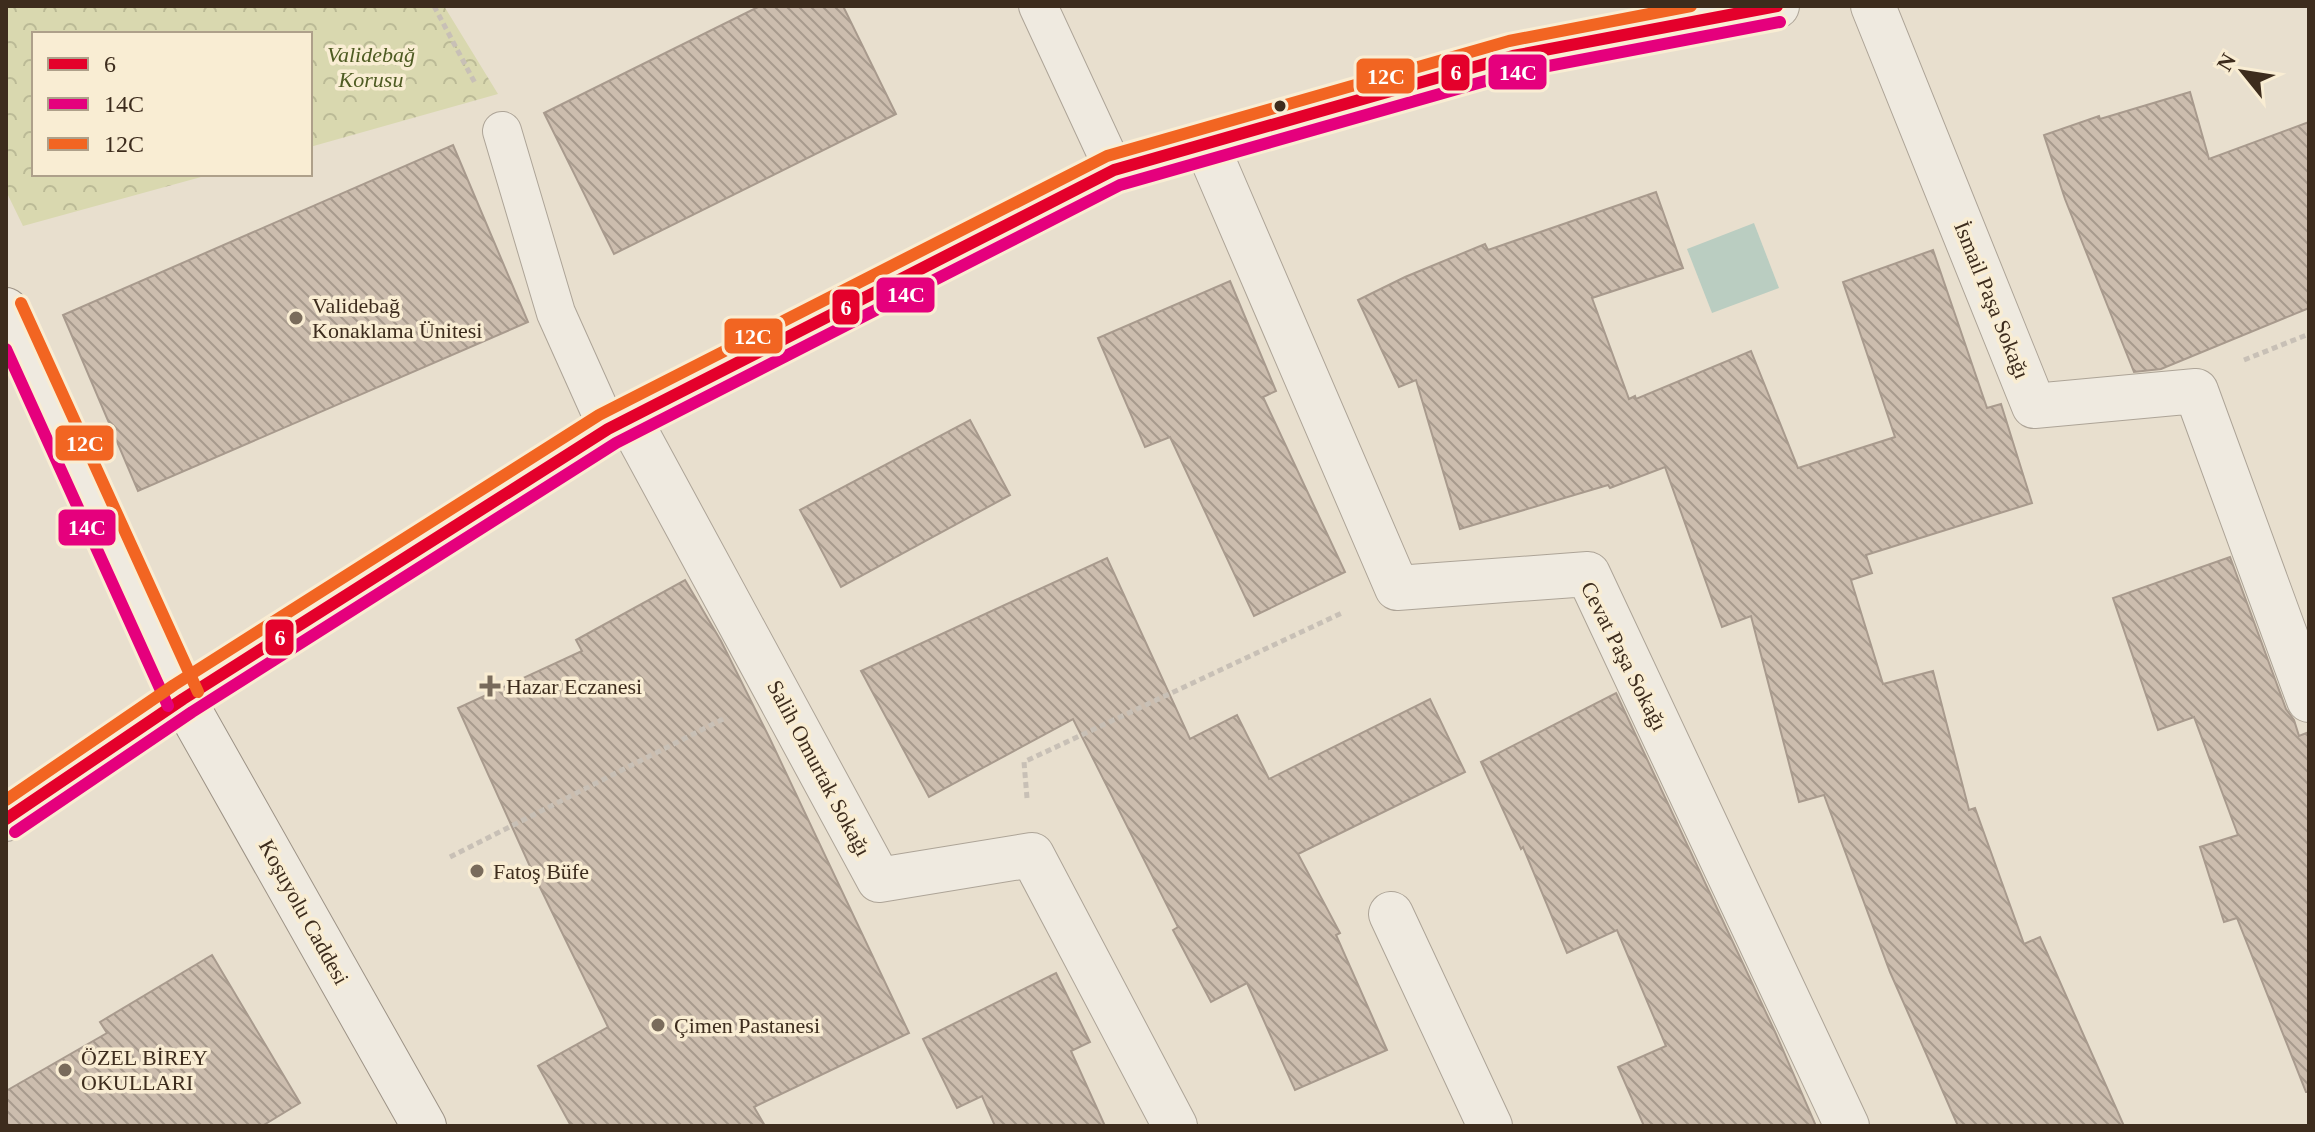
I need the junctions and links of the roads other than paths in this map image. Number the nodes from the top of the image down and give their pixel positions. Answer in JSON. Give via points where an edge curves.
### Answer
{"nodes":[{"id":1,"x":1038,"y":6,"type":"edge"},
{"id":2,"x":1873,"y":6,"type":"edge"},
{"id":3,"x":1749,"y":9,"type":"edge"},
{"id":4,"x":502,"y":131,"type":"road end"},
{"id":5,"x":1206,"y":144,"type":"junction"},
{"id":6,"x":1114,"y":170,"type":"junction"},
{"id":7,"x":6,"y":310,"type":"edge"},
{"id":8,"x":618,"y":424,"type":"junction"},
{"id":9,"x":183,"y":699,"type":"junction"},
{"id":10,"x":2309,"y":700,"type":"edge"},
{"id":11,"x":6,"y":819,"type":"edge"},
{"id":12,"x":1391,"y":914,"type":"dead end"},
{"id":13,"x":424,"y":1126,"type":"edge"},
{"id":14,"x":1175,"y":1126,"type":"edge"},
{"id":15,"x":1490,"y":1126,"type":"edge"},
{"id":16,"x":1847,"y":1126,"type":"edge"}],
"edges":[{"from":1,"to":6,"type":"lane"},
{"from":2,"to":10,"type":"street","name":"İsmail Paşa Sokağı","via":[[2034,406],[2196,391]]},
{"from":3,"to":5,"type":"street","via":[[1513,56]]},
{"from":4,"to":8,"type":"lane","via":[[556,313]]},
{"from":5,"to":6,"type":"street"},
{"from":5,"to":16,"type":"street","name":"Cevat Paşa Sokağı","via":[[1397,588],[1588,574]]},
{"from":6,"to":8,"type":"street"},
{"from":7,"to":9,"type":"street","name":"Koşuyolu Caddesi"},
{"from":8,"to":9,"type":"street"},
{"from":8,"to":14,"type":"street","name":"Salih Omurtak Sokağı","via":[[778,692],[879,880],[1032,855]]},
{"from":9,"to":11,"type":"street"},
{"from":9,"to":13,"type":"street","name":"Koşuyolu Caddesi"},
{"from":12,"to":15,"type":"street"}]}
